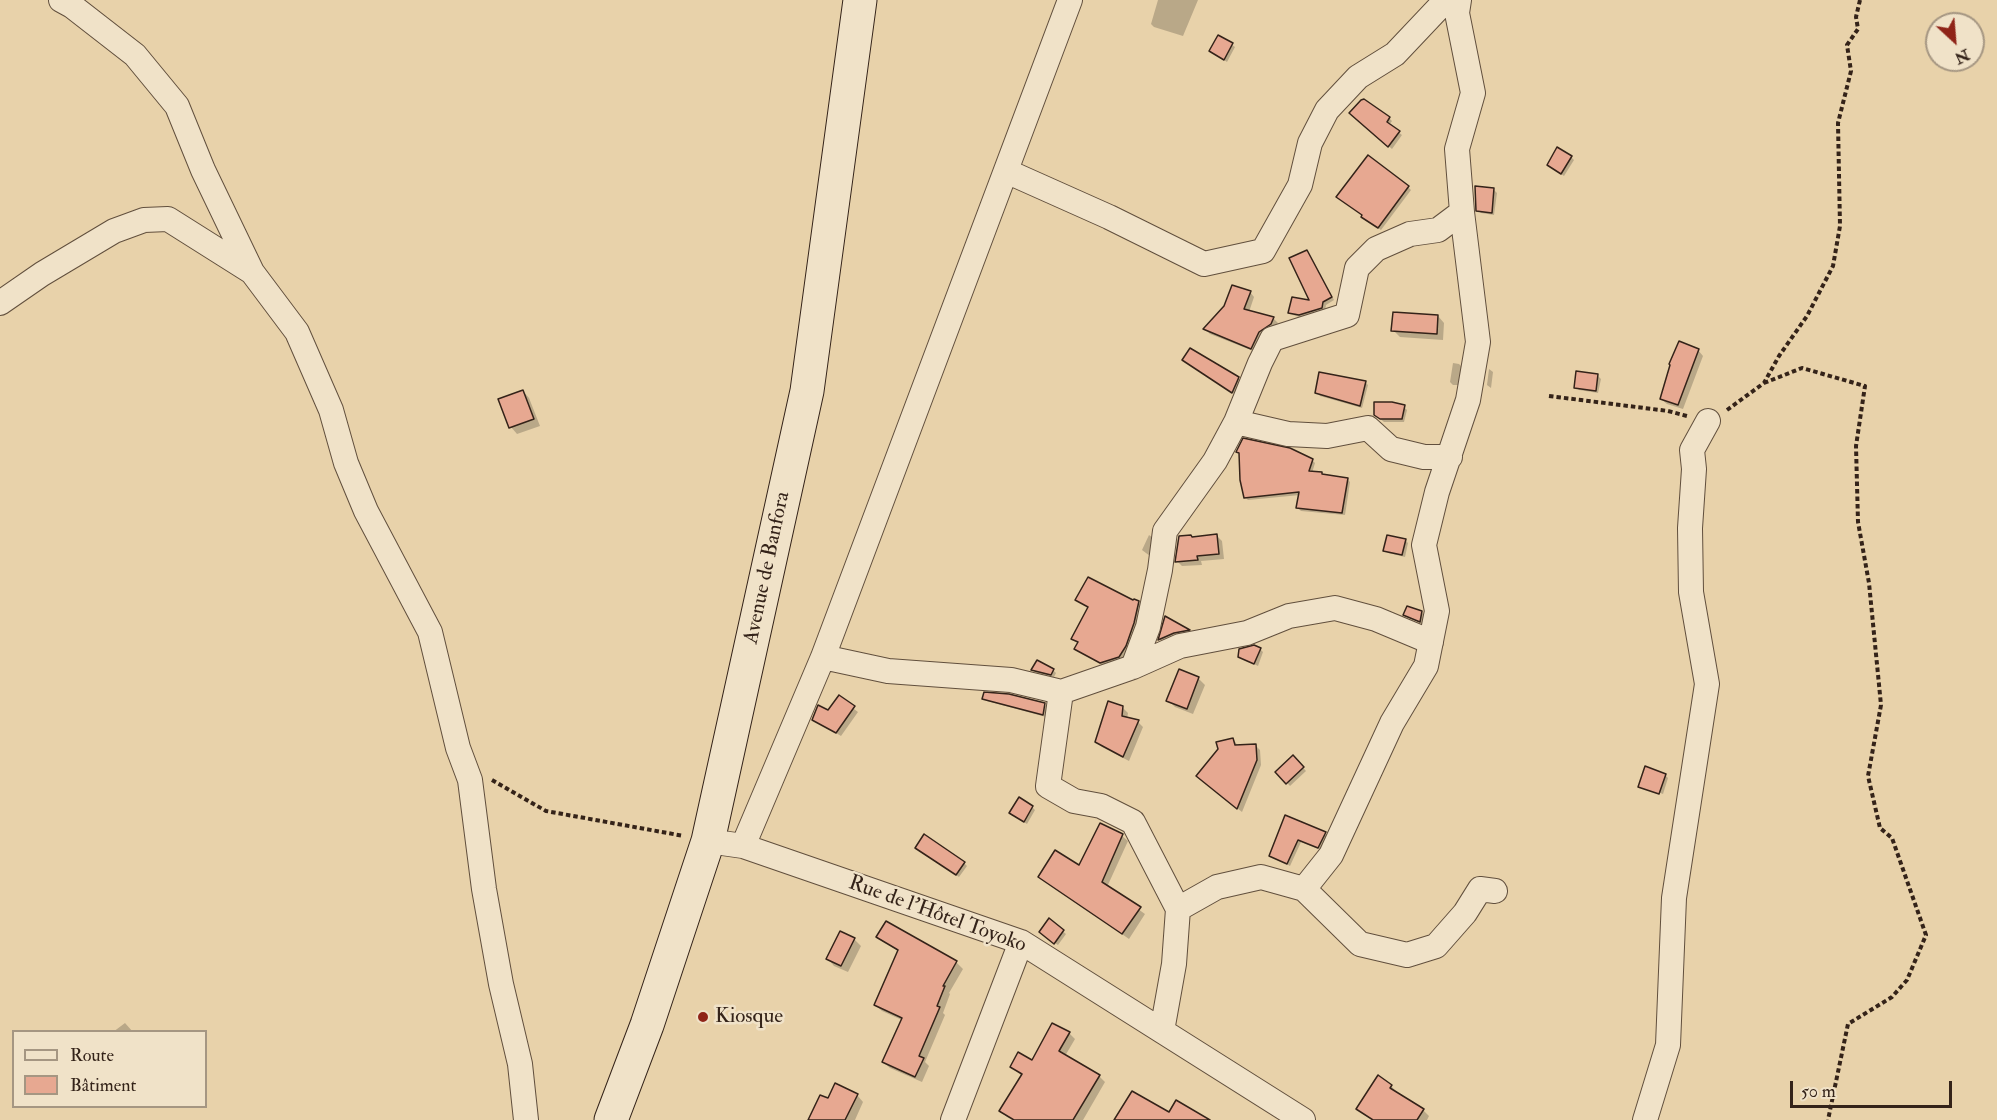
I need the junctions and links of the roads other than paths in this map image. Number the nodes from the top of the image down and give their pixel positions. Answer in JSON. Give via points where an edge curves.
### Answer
{"nodes":[{"id":1,"x":61,"y":0,"type":"edge"},
{"id":2,"x":860,"y":0,"type":"edge"},
{"id":3,"x":1070,"y":0,"type":"edge"},
{"id":4,"x":1446,"y":0,"type":"edge"},
{"id":5,"x":1459,"y":0,"type":"edge"},
{"id":6,"x":1006,"y":171,"type":"junction"},
{"id":7,"x":1462,"y":212,"type":"junction"},
{"id":8,"x":252,"y":272,"type":"junction"},
{"id":9,"x":0,"y":303,"type":"edge"},
{"id":10,"x":1708,"y":421,"type":"road end"},
{"id":11,"x":1236,"y":422,"type":"junction"},
{"id":12,"x":1450,"y":457,"type":"junction"},
{"id":13,"x":1431,"y":642,"type":"junction"},
{"id":14,"x":823,"y":657,"type":"junction"},
{"id":15,"x":1133,"y":668,"type":"junction"},
{"id":16,"x":1061,"y":692,"type":"junction"},
{"id":17,"x":708,"y":841,"type":"junction"},
{"id":18,"x":743,"y":846,"type":"junction"},
{"id":19,"x":1304,"y":889,"type":"junction"},
{"id":20,"x":1496,"y":891,"type":"dead end"},
{"id":21,"x":1178,"y":909,"type":"junction"},
{"id":22,"x":1021,"y":942,"type":"junction"},
{"id":23,"x":1162,"y":1031,"type":"junction"},
{"id":24,"x":526,"y":1120,"type":"edge"},
{"id":25,"x":611,"y":1120,"type":"edge"},
{"id":26,"x":953,"y":1120,"type":"edge"},
{"id":27,"x":1304,"y":1120,"type":"edge"},
{"id":28,"x":1646,"y":1120,"type":"edge"}],
"edges":[{"from":1,"to":8,"type":"street","via":[[135,55],[177,106]]},
{"from":2,"to":17,"type":"main road","name":"Avenue de Banfora","via":[[807,391]]},
{"from":3,"to":6,"type":"street"},
{"from":4,"to":6,"type":"street","via":[[1395,54],[1358,77],[1327,110],[1310,143],[1300,185],[1263,251],[1204,264]]},
{"from":5,"to":7,"type":"street","via":[[1457,12],[1473,93],[1457,149]]},
{"from":6,"to":14,"type":"street"},
{"from":7,"to":11,"type":"street","via":[[1438,230],[1410,234],[1376,249],[1357,268],[1347,315],[1272,339]]},
{"from":7,"to":12,"type":"street","via":[[1478,342],[1468,400]]},
{"from":8,"to":9,"type":"street","via":[[168,219],[144,220],[105,237]]},
{"from":8,"to":24,"type":"street","via":[[297,332],[331,410],[346,464],[366,511],[430,632],[458,748],[470,780],[484,889],[520,1064]]},
{"from":10,"to":28,"type":"street","via":[[1692,450],[1690,528],[1691,592],[1707,684],[1674,898],[1668,1045]]},
{"from":11,"to":12,"type":"street","via":[[1288,434],[1327,436],[1368,428],[1391,450],[1424,457]]},
{"from":11,"to":15,"type":"street","via":[[1215,461],[1166,531],[1148,627]]},
{"from":12,"to":13,"type":"street","via":[[1424,545],[1437,611]]},
{"from":13,"to":15,"type":"street","via":[[1376,619],[1335,608],[1289,616],[1247,633],[1180,646]]},
{"from":13,"to":19,"type":"street","via":[[1426,666],[1392,723],[1330,855]]},
{"from":14,"to":16,"type":"street","via":[[888,672],[1011,680]]},
{"from":14,"to":18,"type":"street"},
{"from":15,"to":16,"type":"street"},
{"from":16,"to":21,"type":"street","via":[[1048,786],[1074,801],[1101,806],[1133,822]]},
{"from":17,"to":18,"type":"street","name":"Rue de l'Hôtel Toyoko"},
{"from":17,"to":25,"type":"main road","name":"Avenue de Banfora"},
{"from":18,"to":22,"type":"street","name":"Rue de l'Hôtel Toyoko"},
{"from":19,"to":20,"type":"street","via":[[1360,944],[1407,955],[1436,946],[1480,889]]},
{"from":19,"to":21,"type":"street","via":[[1261,877],[1217,887]]},
{"from":21,"to":23,"type":"street","via":[[1174,964]]},
{"from":22,"to":23,"type":"street","name":"Rue de l'Hôtel Toyoko"},
{"from":22,"to":26,"type":"street"},
{"from":23,"to":27,"type":"street","name":"Rue de l'Hôtel Toyoko"}]}
